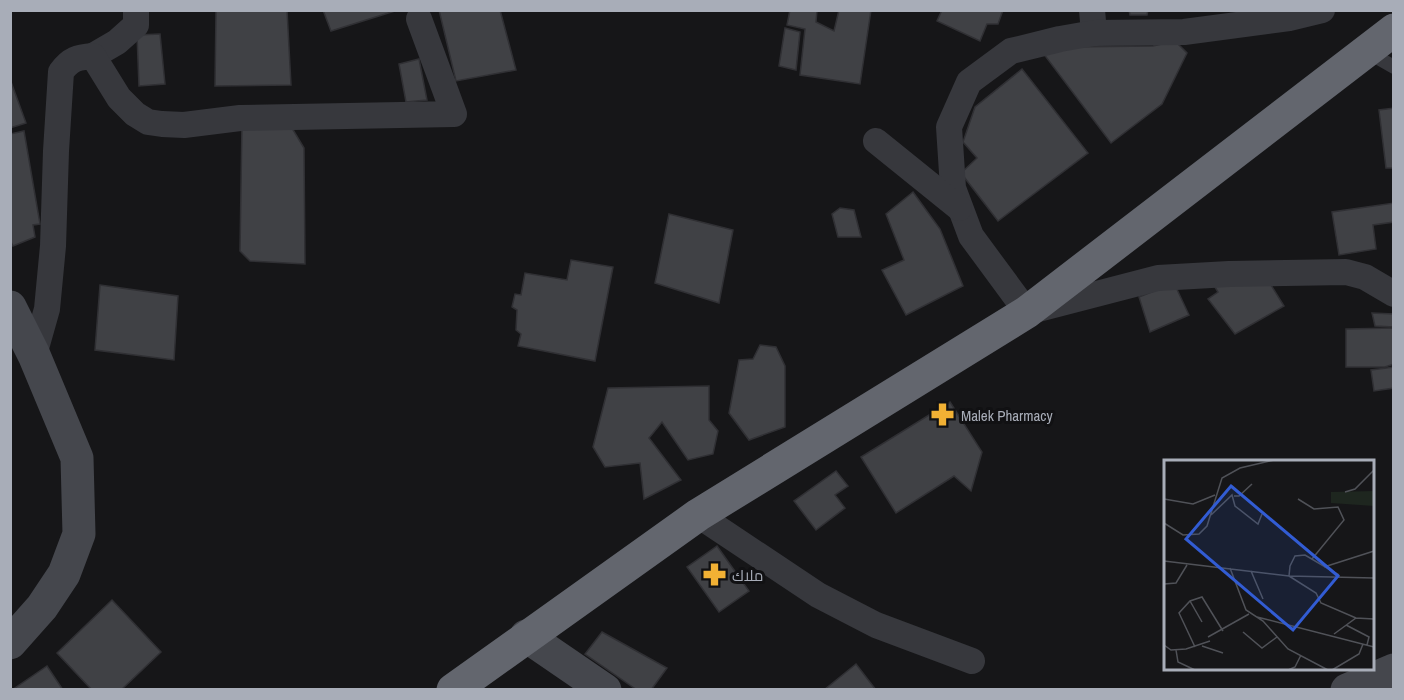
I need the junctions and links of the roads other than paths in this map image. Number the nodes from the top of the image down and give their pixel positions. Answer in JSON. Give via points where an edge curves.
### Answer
{"nodes":[{"id":1,"x":136,"y":10,"type":"edge"},
{"id":2,"x":1322,"y":10,"type":"edge"},
{"id":3,"x":1237,"y":18,"type":"edge"},
{"id":4,"x":419,"y":19,"type":"dead end"},
{"id":5,"x":1093,"y":22,"type":"edge"},
{"id":6,"x":1394,"y":30,"type":"edge"},
{"id":7,"x":93,"y":56,"type":"junction"},
{"id":8,"x":1380,"y":59,"type":"edge"},
{"id":9,"x":876,"y":141,"type":"dead end"},
{"id":10,"x":959,"y":208,"type":"junction"},
{"id":11,"x":1394,"y":294,"type":"edge"},
{"id":12,"x":10,"y":307,"type":"edge"},
{"id":13,"x":1027,"y":312,"type":"junction"},
{"id":14,"x":34,"y":355,"type":"junction"},
{"id":15,"x":698,"y":515,"type":"junction"},
{"id":16,"x":526,"y":636,"type":"junction"},
{"id":17,"x":10,"y":643,"type":"edge"},
{"id":18,"x":972,"y":661,"type":"dead end"},
{"id":19,"x":1394,"y":670,"type":"edge"},
{"id":20,"x":453,"y":690,"type":"edge"},
{"id":21,"x":605,"y":690,"type":"edge"},
{"id":22,"x":1347,"y":690,"type":"edge"}],
"edges":[{"from":1,"to":7,"type":"street","via":[[136,25]]},
{"from":2,"to":3,"type":"street","via":[[1289,18]]},
{"from":3,"to":5,"type":"street","via":[[1184,32]]},
{"from":4,"to":7,"type":"street","via":[[454,114],[240,118],[183,125],[148,122],[119,98]]},
{"from":5,"to":10,"type":"street","via":[[1060,39],[1011,51],[969,82],[949,127],[953,188]]},
{"from":6,"to":8,"type":"highway"},
{"from":7,"to":14,"type":"street","via":[[68,62],[61,72],[53,246],[46,309]]},
{"from":8,"to":13,"type":"highway"},
{"from":9,"to":10,"type":"street"},
{"from":10,"to":13,"type":"street","via":[[971,236]]},
{"from":11,"to":13,"type":"street","via":[[1365,277],[1346,272],[1229,274],[1158,278]]},
{"from":12,"to":14,"type":"main road"},
{"from":13,"to":15,"type":"highway"},
{"from":14,"to":17,"type":"main road","via":[[77,458],[79,534],[64,574],[42,607]]},
{"from":15,"to":16,"type":"highway"},
{"from":15,"to":18,"type":"street","via":[[818,596],[876,625]]},
{"from":16,"to":20,"type":"highway"},
{"from":16,"to":21,"type":"main road"},
{"from":19,"to":22,"type":"main road"}]}
